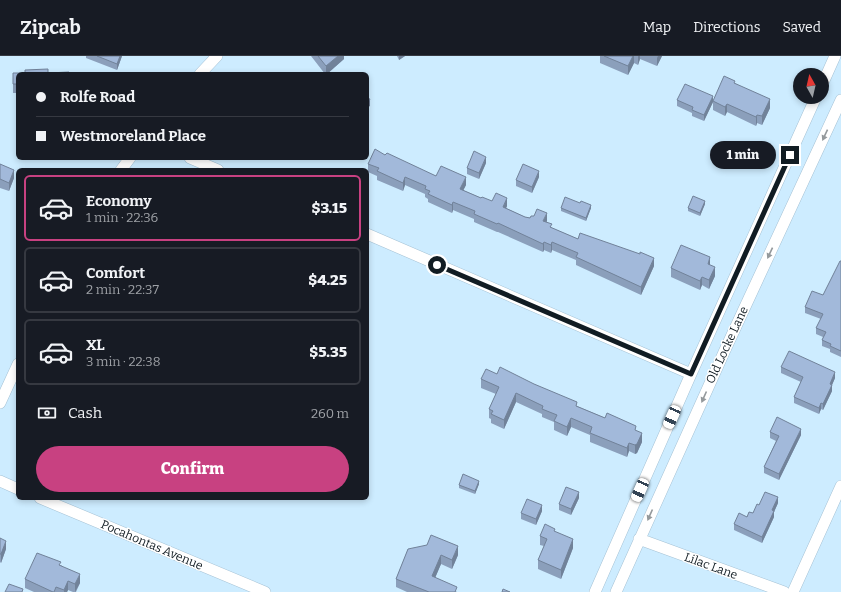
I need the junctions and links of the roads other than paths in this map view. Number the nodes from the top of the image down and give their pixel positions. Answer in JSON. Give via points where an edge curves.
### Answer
{"nodes":[{"id":1,"x":217,"y":56,"type":"edge"},
{"id":2,"x":835,"y":56,"type":"edge"},
{"id":3,"x":829,"y":69,"type":"edge"},
{"id":4,"x":202,"y":72,"type":"edge"},
{"id":5,"x":841,"y":100,"type":"edge"},
{"id":6,"x":813,"y":104,"type":"edge"},
{"id":7,"x":195,"y":160,"type":"edge"},
{"id":8,"x":213,"y":168,"type":"edge"},
{"id":9,"x":369,"y":235,"type":"edge"},
{"id":10,"x":16,"y":368,"type":"edge"},
{"id":11,"x":691,"y":374,"type":"junction"},
{"id":12,"x":0,"y":403,"type":"edge"},
{"id":13,"x":0,"y":482,"type":"edge"},
{"id":14,"x":841,"y":486,"type":"edge"},
{"id":15,"x":16,"y":488,"type":"edge"},
{"id":16,"x":45,"y":500,"type":"edge"},
{"id":17,"x":639,"y":539,"type":"junction"},
{"id":18,"x":265,"y":592,"type":"edge"},
{"id":19,"x":595,"y":592,"type":"edge"},
{"id":20,"x":616,"y":592,"type":"edge"},
{"id":21,"x":784,"y":592,"type":"edge"},
{"id":22,"x":793,"y":592,"type":"edge"}],
"edges":[{"from":1,"to":4,"type":"street"},
{"from":2,"to":3,"type":"street"},
{"from":5,"to":17,"type":"street","name":"Old Locke Lane","one_way":true},
{"from":6,"to":11,"type":"street"},
{"from":7,"to":8,"type":"street"},
{"from":9,"to":11,"type":"street"},
{"from":10,"to":12,"type":"street"},
{"from":11,"to":19,"type":"street"},
{"from":13,"to":15,"type":"street"},
{"from":14,"to":22,"type":"street"},
{"from":16,"to":18,"type":"street","name":"Pocahontas Avenue"},
{"from":17,"to":20,"type":"street","name":"Old Locke Lane"},
{"from":17,"to":21,"type":"street","name":"Lilac Lane"}]}
